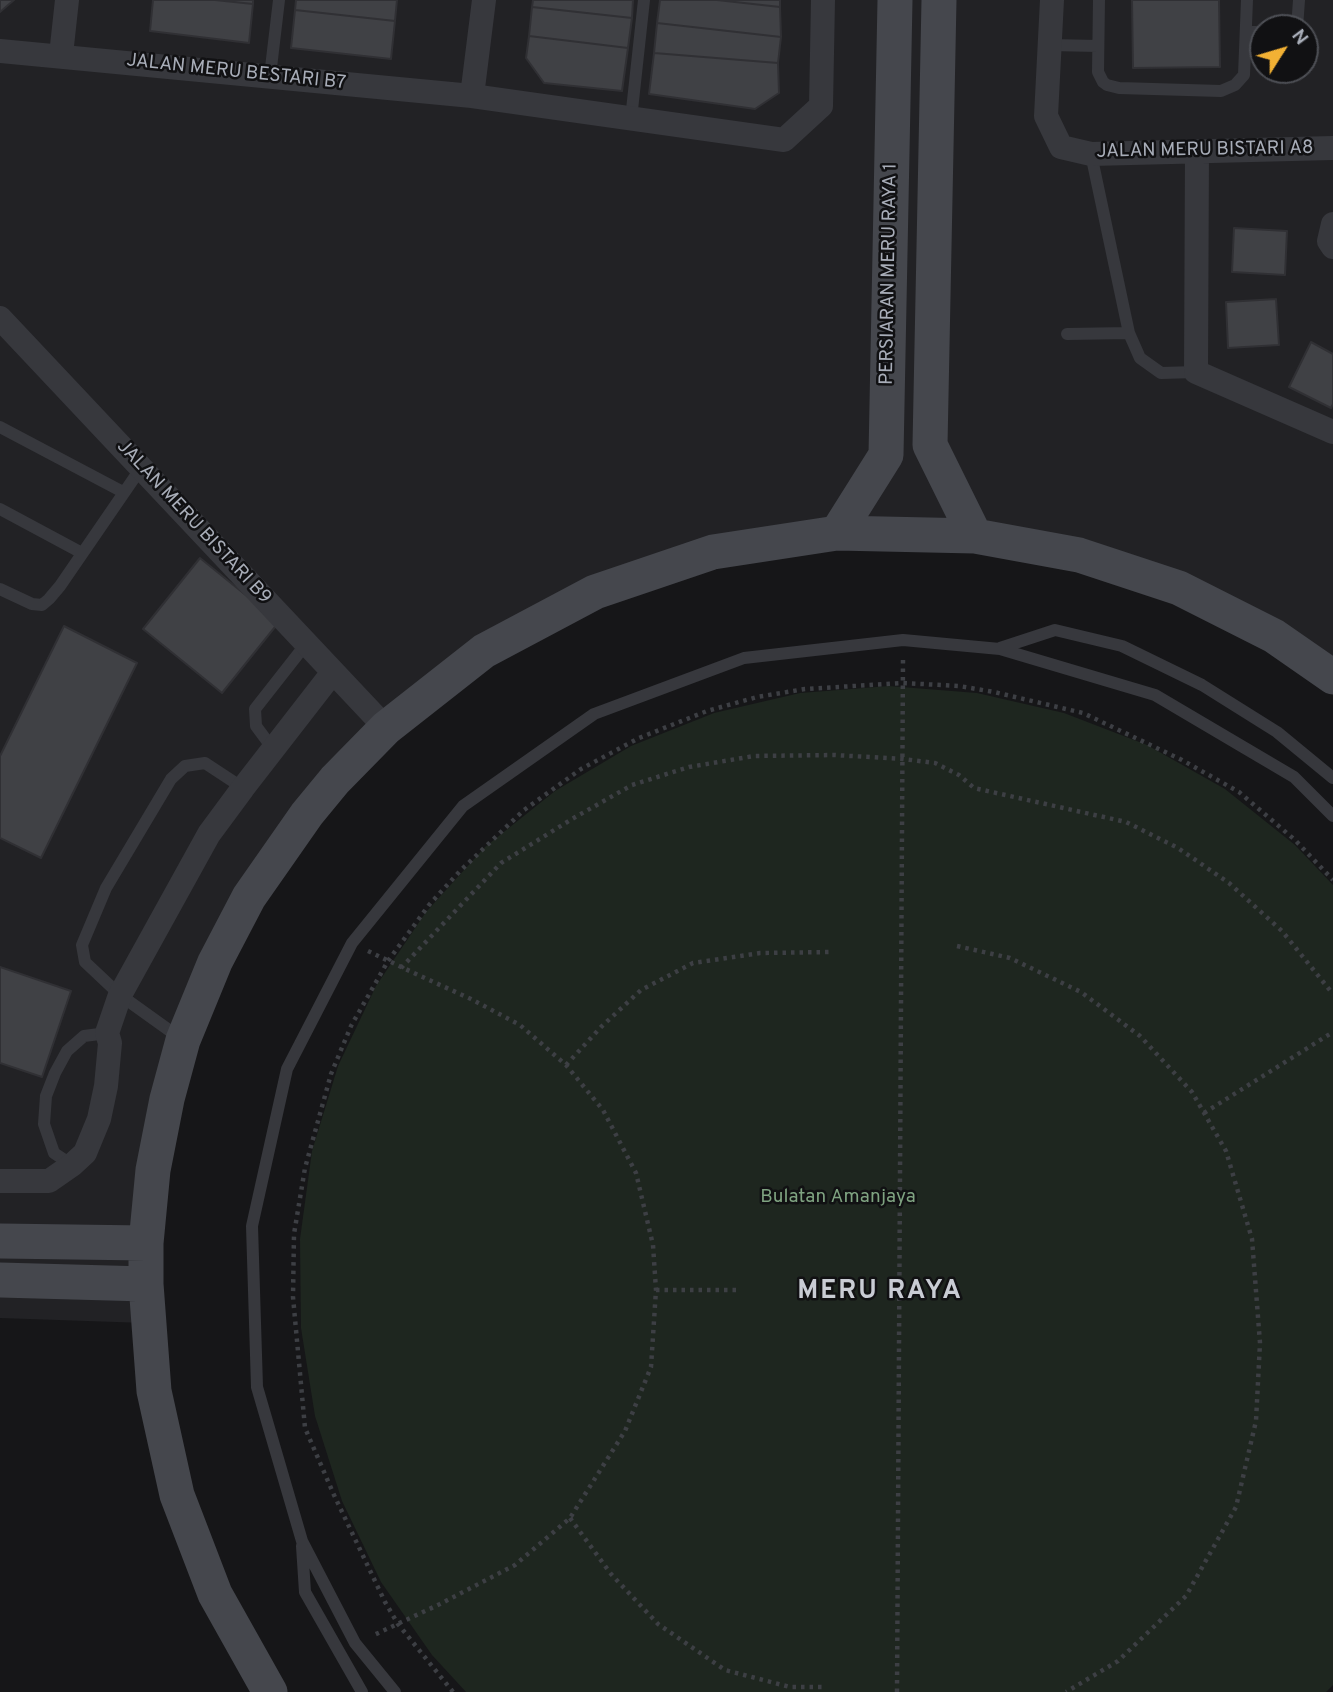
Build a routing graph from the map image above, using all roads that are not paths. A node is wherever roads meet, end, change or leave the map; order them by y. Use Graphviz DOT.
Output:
graph roads {
  1 [pos="67,0"];
  2 [pos="279,0"];
  3 [pos="484,0"];
  4 [pos="644,0"];
  5 [pos="823,0"];
  6 [pos="937,0"];
  7 [pos="1052,0"];
  8 [pos="1099,0"];
  9 [pos="1247,0"];
  10 [pos="895,8"];
  11 [pos="1246,32"];
  12 [pos="1050,45"];
  13 [pos="1098,46"];
  14 [pos="0,51"];
  15 [pos="61,55"];
  16 [pos="271,76"];
  17 [pos="472,96"];
  18 [pos="631,118"];
  19 [pos="1333,148"];
  20 [pos="1197,152"];
  21 [pos="1091,154"];
  22 [pos="1333,224"];
  23 [pos="1333,247"];
  24 [pos="0,318"];
  25 [pos="1129,333"];
  26 [pos="1067,334"];
  27 [pos="1196,372"];
  28 [pos="0,427"];
  29 [pos="1333,432"];
  30 [pos="141,468"];
  31 [pos="123,492"];
  32 [pos="0,509"];
  33 [pos="837,533"];
  34 [pos="975,536"];
  35 [pos="82,553"];
  36 [pos="0,589"];
  37 [pos="306,644"];
  38 [pos="1000,649"];
  39 [pos="333,672"];
  40 [pos="1333,677"];
  41 [pos="386,728"];
  42 [pos="273,749"];
  43 [pos="1333,778"];
  44 [pos="243,788"];
  45 [pos="1333,816"];
  46 [pos="120,995"];
  47 [pos="107,1033"];
  48 [pos="183,1040"];
  49 [pos="72,1165"];
  50 [pos="0,1181"];
  51 [pos="0,1241"];
  52 [pos="146,1242"];
  53 [pos="0,1280"];
  54 [pos="146,1284"];
  55 [pos="302,1541"];
  56 [pos="270,1692"];
  57 [pos="362,1692"];
  58 [pos="396,1692"];
  1 -- 15 [label="street"];
  2 -- 16 [label="lane"];
  3 -- 17 [label="street"];
  4 -- 18 [label="lane"];
  5 -- 18 [label="street, JALAN MERU BESTARI B7"];
  6 -- 10 [label="street"];
  6 -- 34 [label="street"];
  7 -- 12 [label="street, JALAN MERU BISTARI A8"];
  8 -- 13 [label="lane"];
  9 -- 11 [label="lane"];
  10 -- 33 [label="street, PERSIARAN MERU RAYA 1"];
  11 -- 13 [label="lane"];
  12 -- 13 [label="lane"];
  12 -- 21 [label="street, JALAN MERU BISTARI A8"];
  14 -- 15 [label="street, JALAN MERU BESTARI B7"];
  15 -- 16 [label="street, JALAN MERU BESTARI B7"];
  16 -- 17 [label="street, JALAN MERU BESTARI B7"];
  17 -- 18 [label="street, JALAN MERU BESTARI B7"];
  19 -- 20 [label="street, JALAN MERU BISTARI A8"];
  20 -- 21 [label="street, JALAN MERU BISTARI A8"];
  20 -- 27 [label="street"];
  21 -- 25 [label="lane"];
  22 -- 23 [label="street"];
  24 -- 30 [label="street, JALAN MERU BISTARI B9"];
  25 -- 26 [label="lane"];
  25 -- 27 [label="lane"];
  27 -- 29 [label="street"];
  28 -- 31 [label="lane"];
  30 -- 31 [label="lane"];
  30 -- 37 [label="street, JALAN MERU BISTARI B9"];
  31 -- 35 [label="lane"];
  32 -- 35 [label="lane"];
  33 -- 34 [label="street"];
  33 -- 41 [label="street"];
  34 -- 40 [label="street"];
  35 -- 36 [label="lane"];
  37 -- 39 [label="street, JALAN MERU BISTARI B9"];
  37 -- 42 [label="lane"];
  38 -- 43 [label="lane"];
  38 -- 45 [label="lane"];
  38 -- 55 [label="lane"];
  39 -- 41 [label="street, JALAN MERU BISTARI B9"];
  39 -- 42 [label="street"];
  41 -- 48 [label="street"];
  42 -- 44 [label="street"];
  44 -- 46 [label="street"];
  44 -- 46 [label="lane"];
  46 -- 47 [label="street"];
  46 -- 48 [label="lane"];
  47 -- 49 [label="street"];
  47 -- 49 [label="lane"];
  48 -- 52 [label="street"];
  49 -- 50 [label="street"];
  51 -- 52 [label="street"];
  52 -- 54 [label="street"];
  53 -- 54 [label="street"];
  54 -- 56 [label="street"];
  55 -- 57 [label="lane"];
  55 -- 58 [label="lane"];
}
